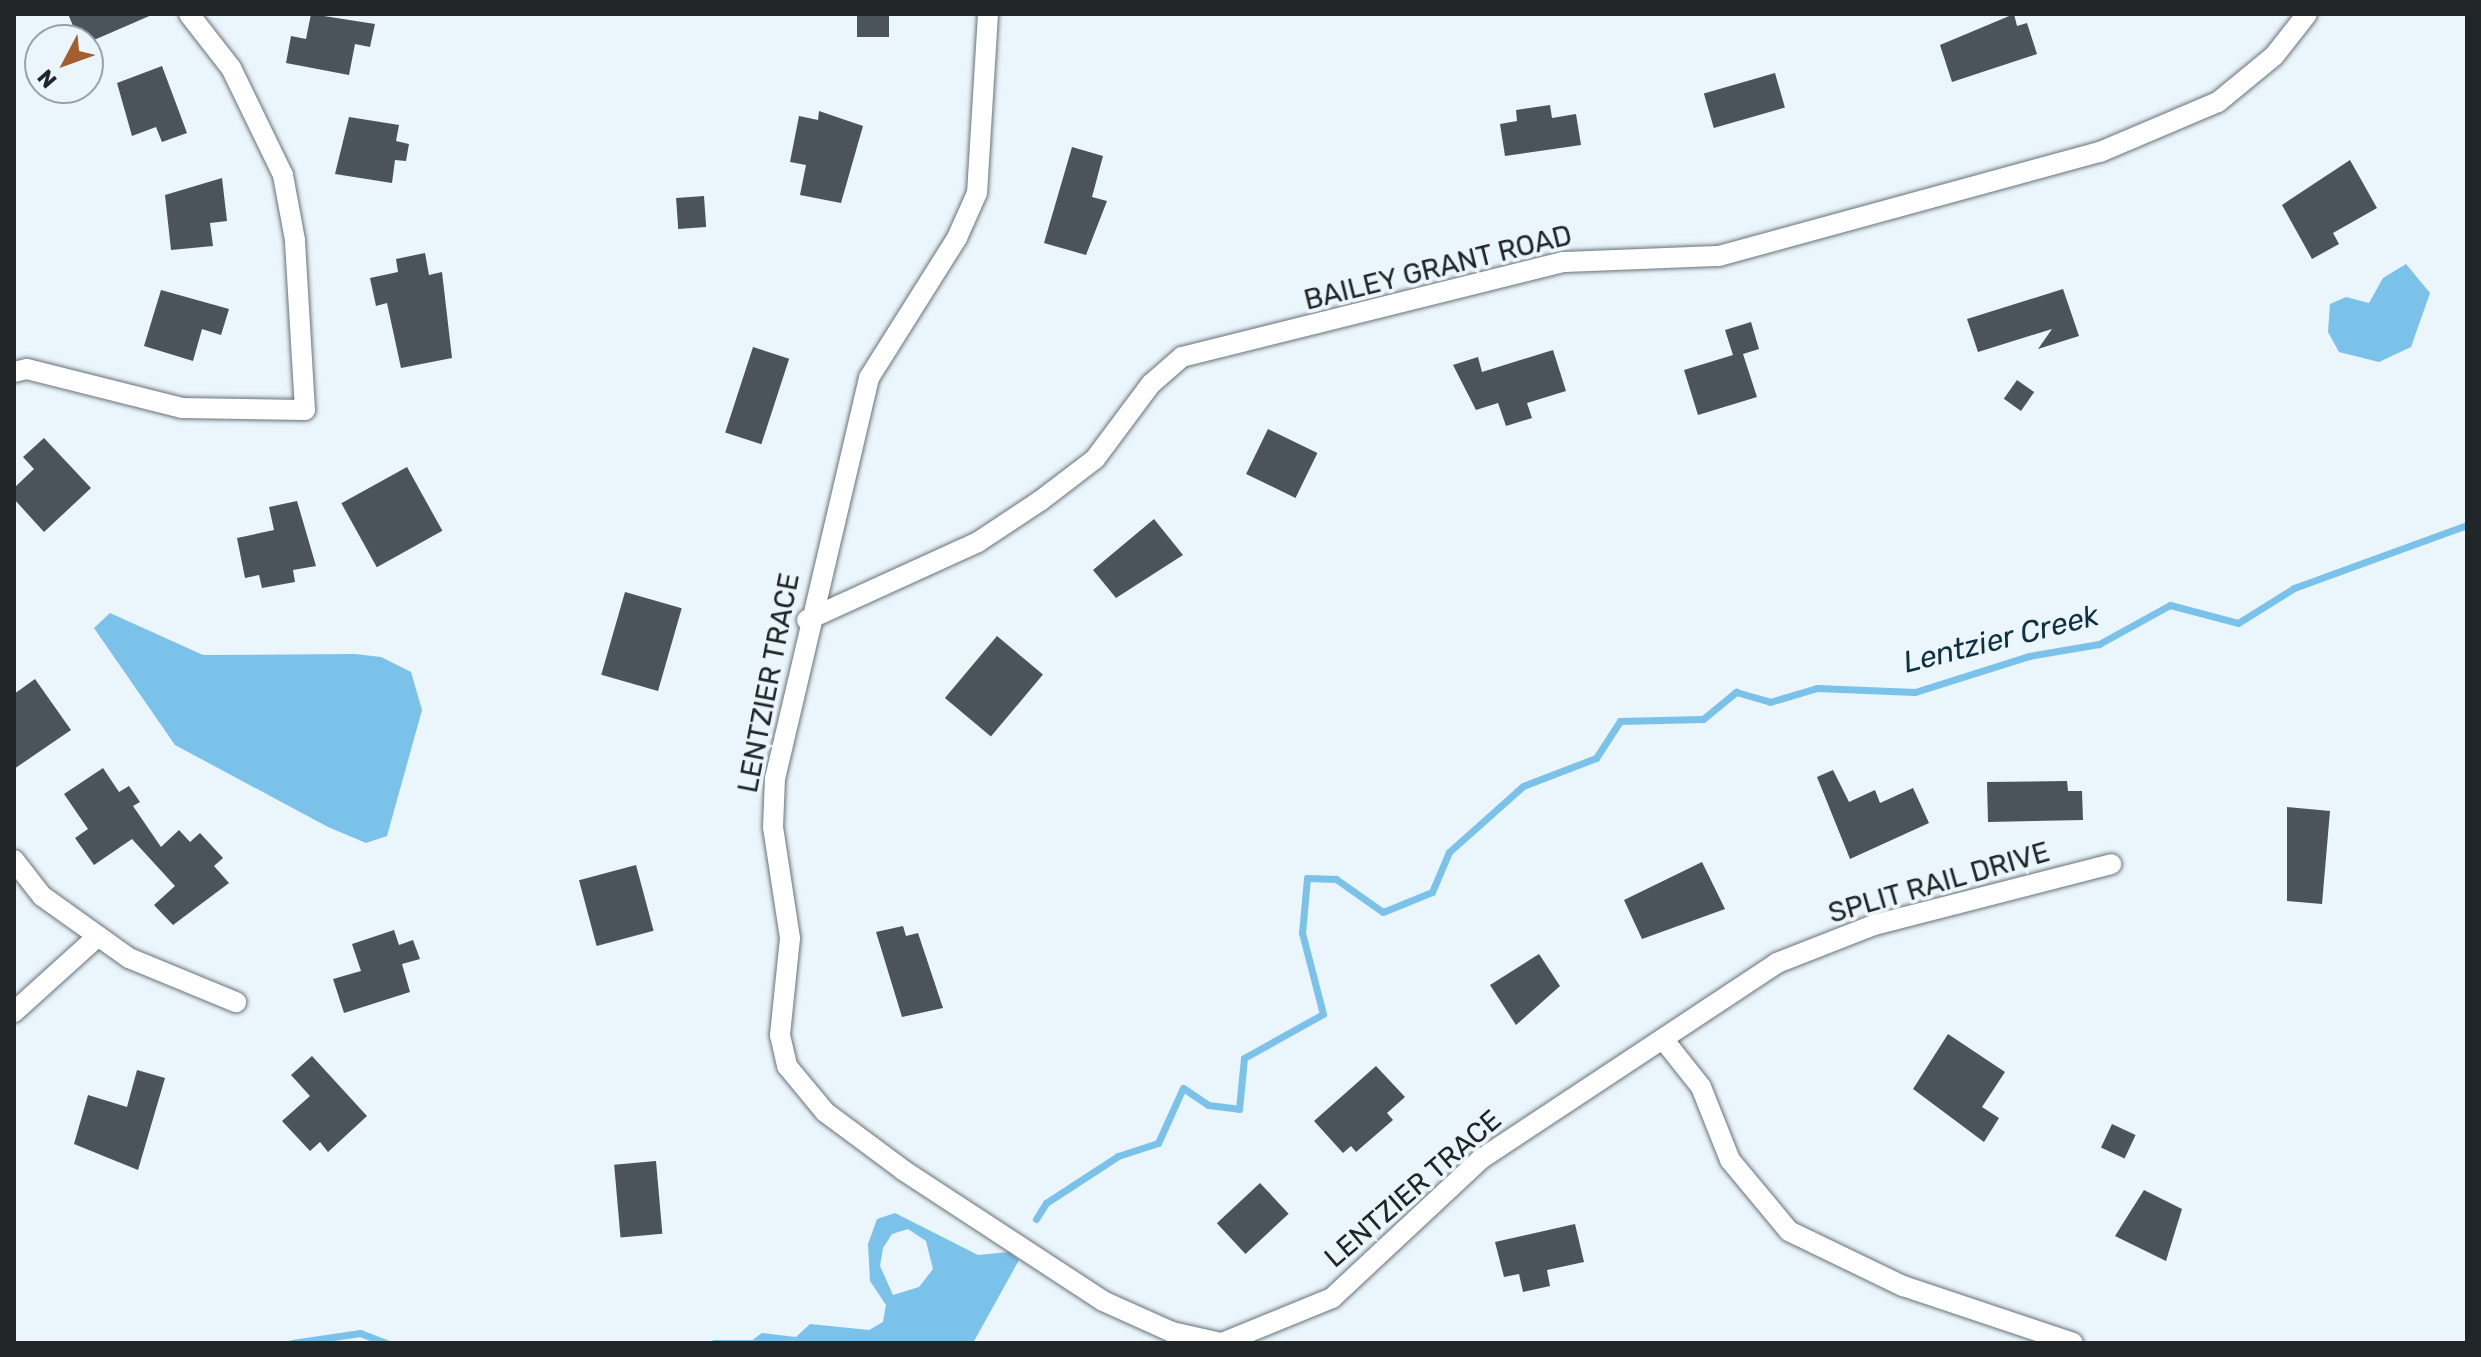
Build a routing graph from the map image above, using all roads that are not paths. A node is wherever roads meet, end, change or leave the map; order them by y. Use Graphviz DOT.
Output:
graph roads {
  1 [pos="189,14"];
  2 [pos="988,14"];
  3 [pos="2307,14"];
  4 [pos="14,372"];
  5 [pos="807,620"];
  6 [pos="14,860"];
  7 [pos="2111,864"];
  8 [pos="98,936"];
  9 [pos="236,1002"];
  10 [pos="14,1012"];
  11 [pos="1663,1039"];
  12 [pos="1222,1343"];
  13 [pos="2073,1343"];
  1 -- 4 [label="street"];
  2 -- 5 [label="street, LENTZIER TRACE"];
  3 -- 5 [label="street, BAILEY GRANT ROAD"];
  5 -- 12 [label="street, LENTZIER TRACE"];
  6 -- 8 [label="street"];
  7 -- 11 [label="street, SPLIT RAIL DRIVE"];
  8 -- 9 [label="street"];
  8 -- 10 [label="street"];
  11 -- 12 [label="street, LENTZIER TRACE"];
  11 -- 13 [label="street"];
}
